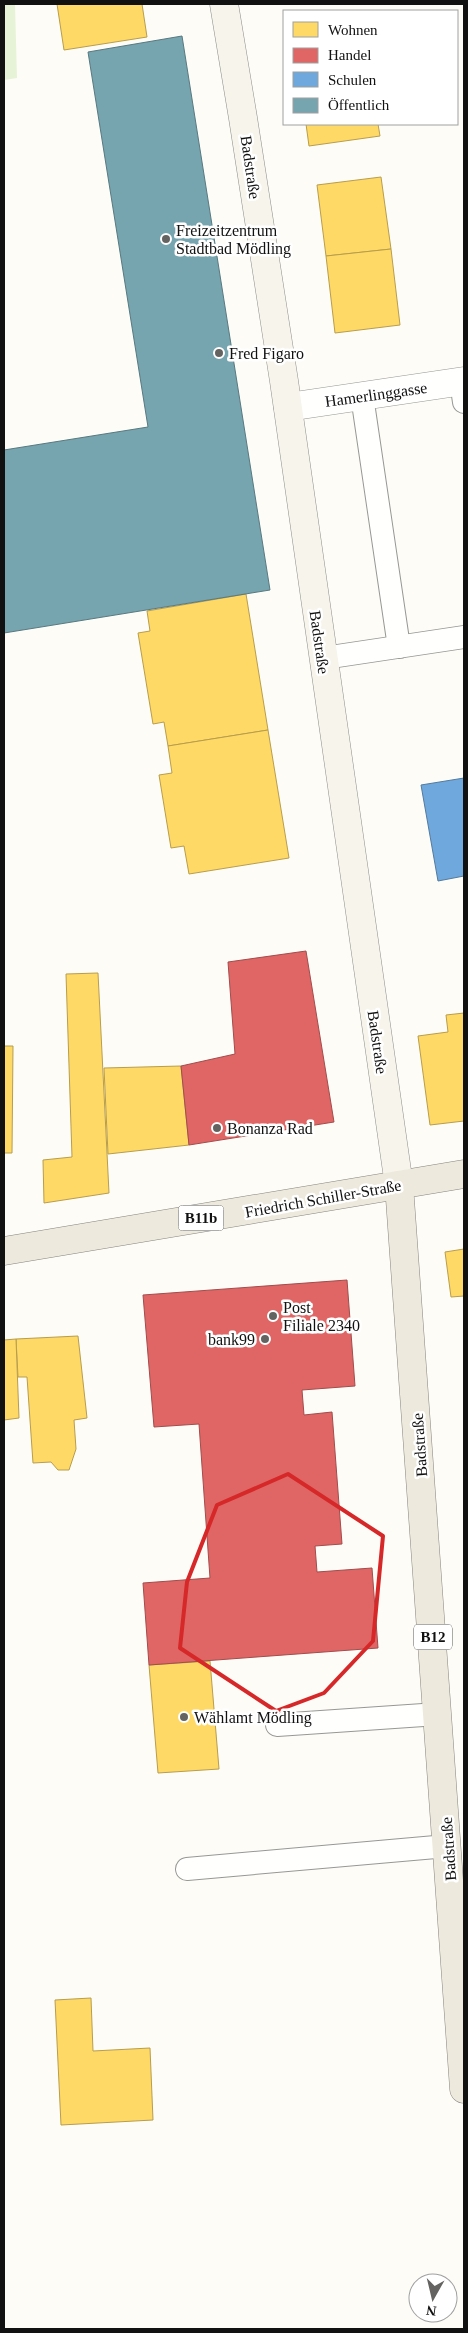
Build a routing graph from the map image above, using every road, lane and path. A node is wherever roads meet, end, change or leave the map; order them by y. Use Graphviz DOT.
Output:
graph roads {
  1 [pos="224,4"];
  2 [pos="463,388"];
  3 [pos="362,396"];
  4 [pos="288,407"];
  5 [pos="464,637"];
  6 [pos="399,647"];
  7 [pos="324,658"];
  8 [pos="464,1174"];
  9 [pos="399,1185"];
  10 [pos="4,1251"];
  11 [pos="438,1714"];
  12 [pos="277,1725"];
  13 [pos="447,1846"];
  14 [pos="187,1869"];
  15 [pos="464,2089"];
  1 -- 4 [label="street, Badstraße"];
  2 -- 3 [label="street, Hamerlinggasse"];
  3 -- 4 [label="street, Hamerlinggasse"];
  3 -- 6 [label="lane"];
  4 -- 7 [label="street, Badstraße"];
  5 -- 6 [label="lane"];
  6 -- 7 [label="lane"];
  7 -- 9 [label="street, Badstraße"];
  8 -- 9 [label="main road, Friedrich Schiller-Straße"];
  9 -- 10 [label="main road, Friedrich Schiller-Straße / B11b"];
  9 -- 11 [label="main road, Badstraße / B12"];
  11 -- 12 [label="lane"];
  11 -- 13 [label="main road, Badstraße / B12"];
  13 -- 14 [label="lane"];
  13 -- 15 [label="main road, Badstraße / B12"];
}
